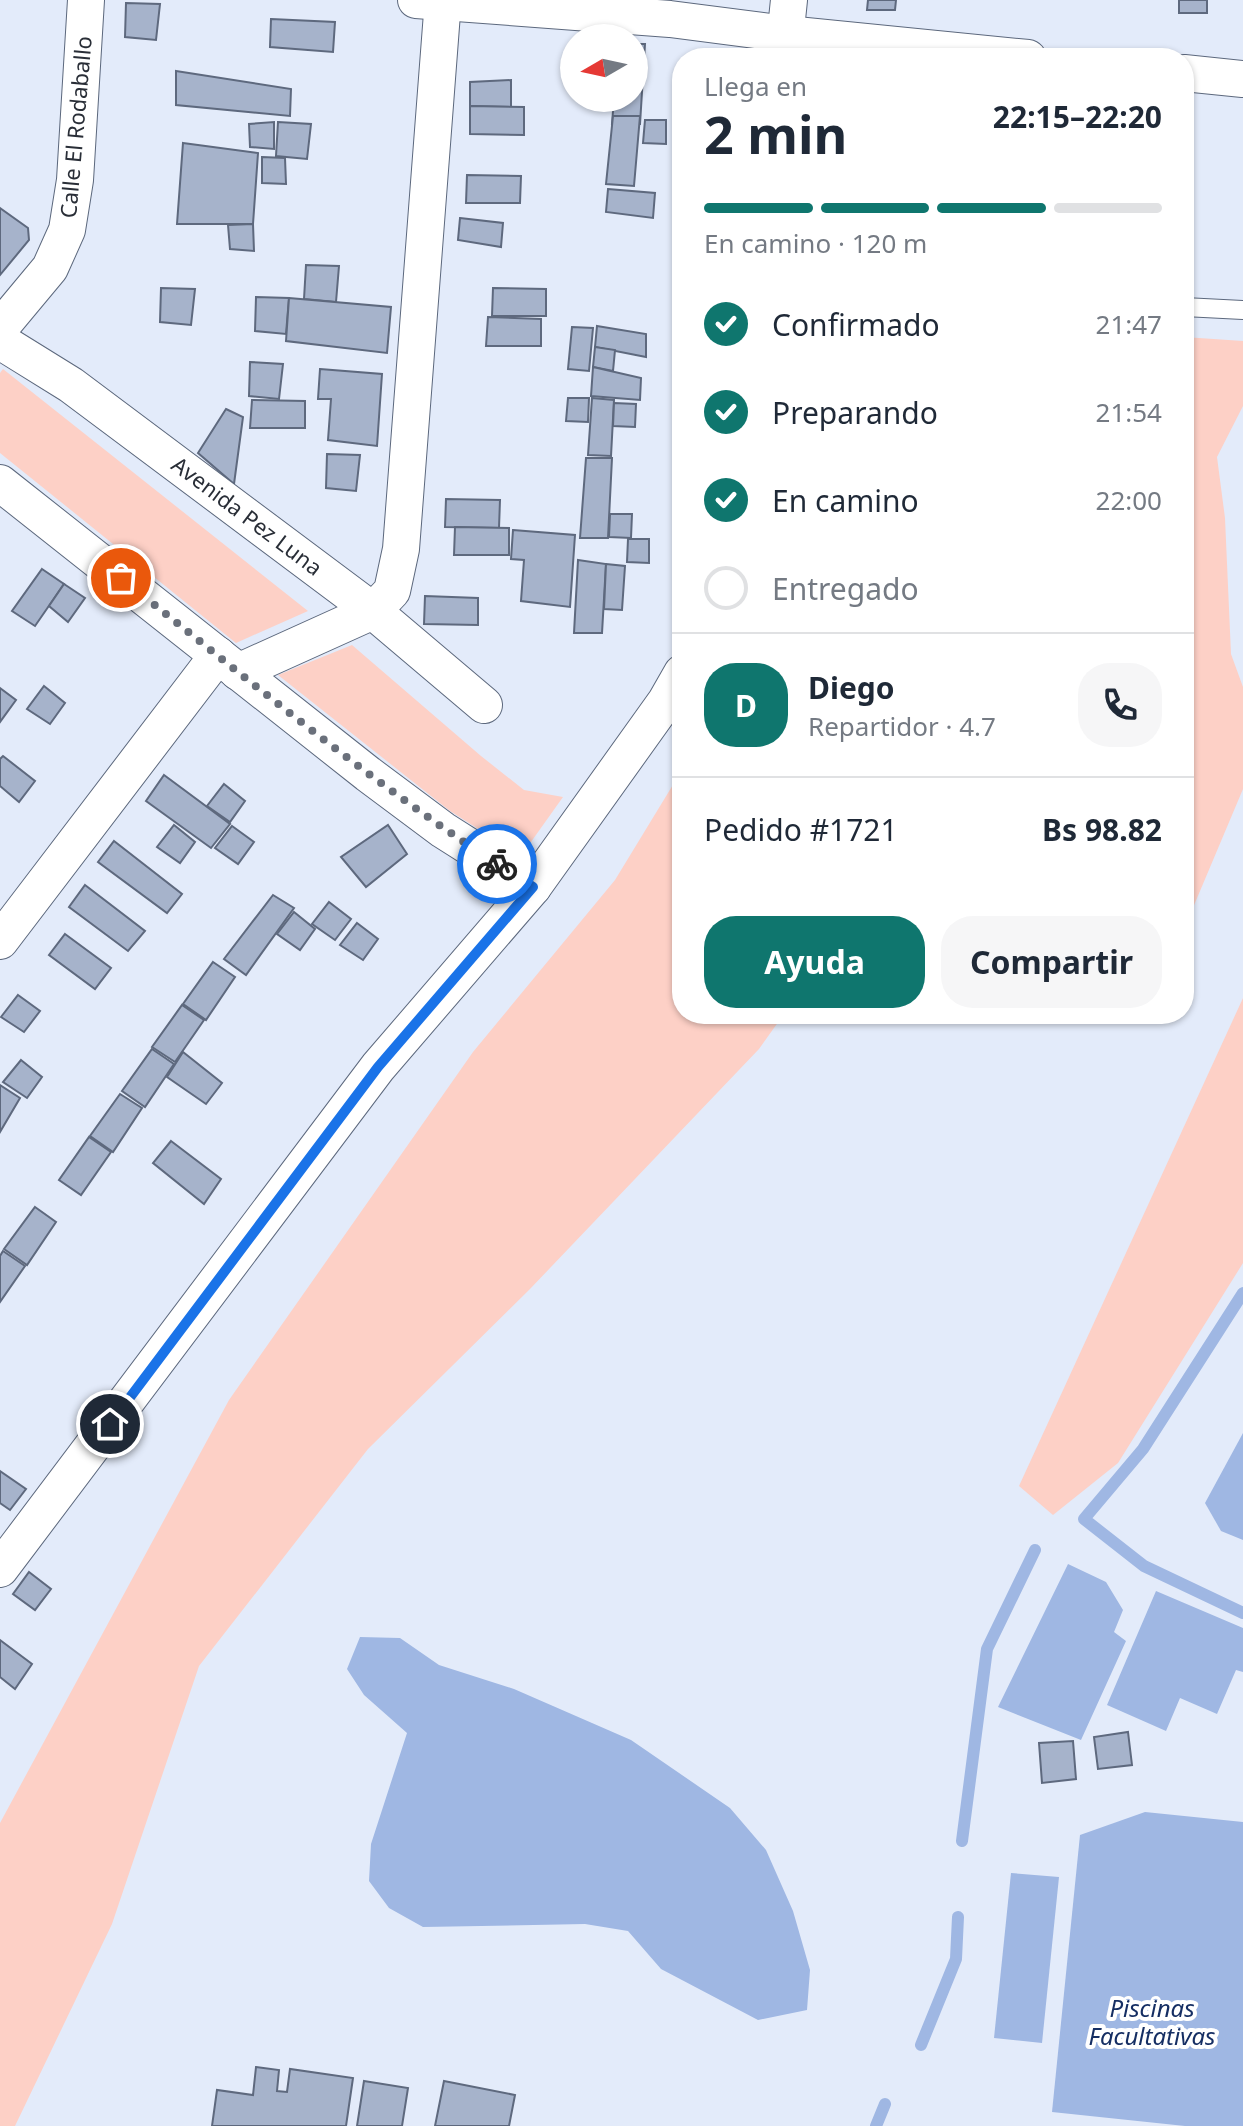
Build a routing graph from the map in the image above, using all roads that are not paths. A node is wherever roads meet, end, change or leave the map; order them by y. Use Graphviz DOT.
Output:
graph roads {
  1 [pos="86,0"];
  2 [pos="434,1"];
  3 [pos="786,31"];
  4 [pos="938,48"];
  5 [pos="1194,74"];
  6 [pos="1243,79"];
  7 [pos="1194,308"];
  8 [pos="1243,310"];
  9 [pos="0,328"];
  10 [pos="0,341"];
  11 [pos="0,483"];
  12 [pos="373,611"];
  13 [pos="228,664"];
  14 [pos="672,690"];
  15 [pos="484,705"];
  16 [pos="533,887"];
  17 [pos="0,941"];
  18 [pos="0,1569"];
  1 -- 9 [label="street, Calle El Rodaballo"];
  2 -- 3 [label="street"];
  2 -- 12 [label="street"];
  3 -- 4 [label="street"];
  5 -- 6 [label="street"];
  7 -- 8 [label="lane"];
  10 -- 12 [label="street, Avenida Pez Luna"];
  11 -- 13 [label="street"];
  12 -- 13 [label="street"];
  12 -- 15 [label="street, Avenida Pez Luna"];
  13 -- 16 [label="street"];
  13 -- 17 [label="street"];
  14 -- 16 [label="street"];
  16 -- 18 [label="street"];
}
